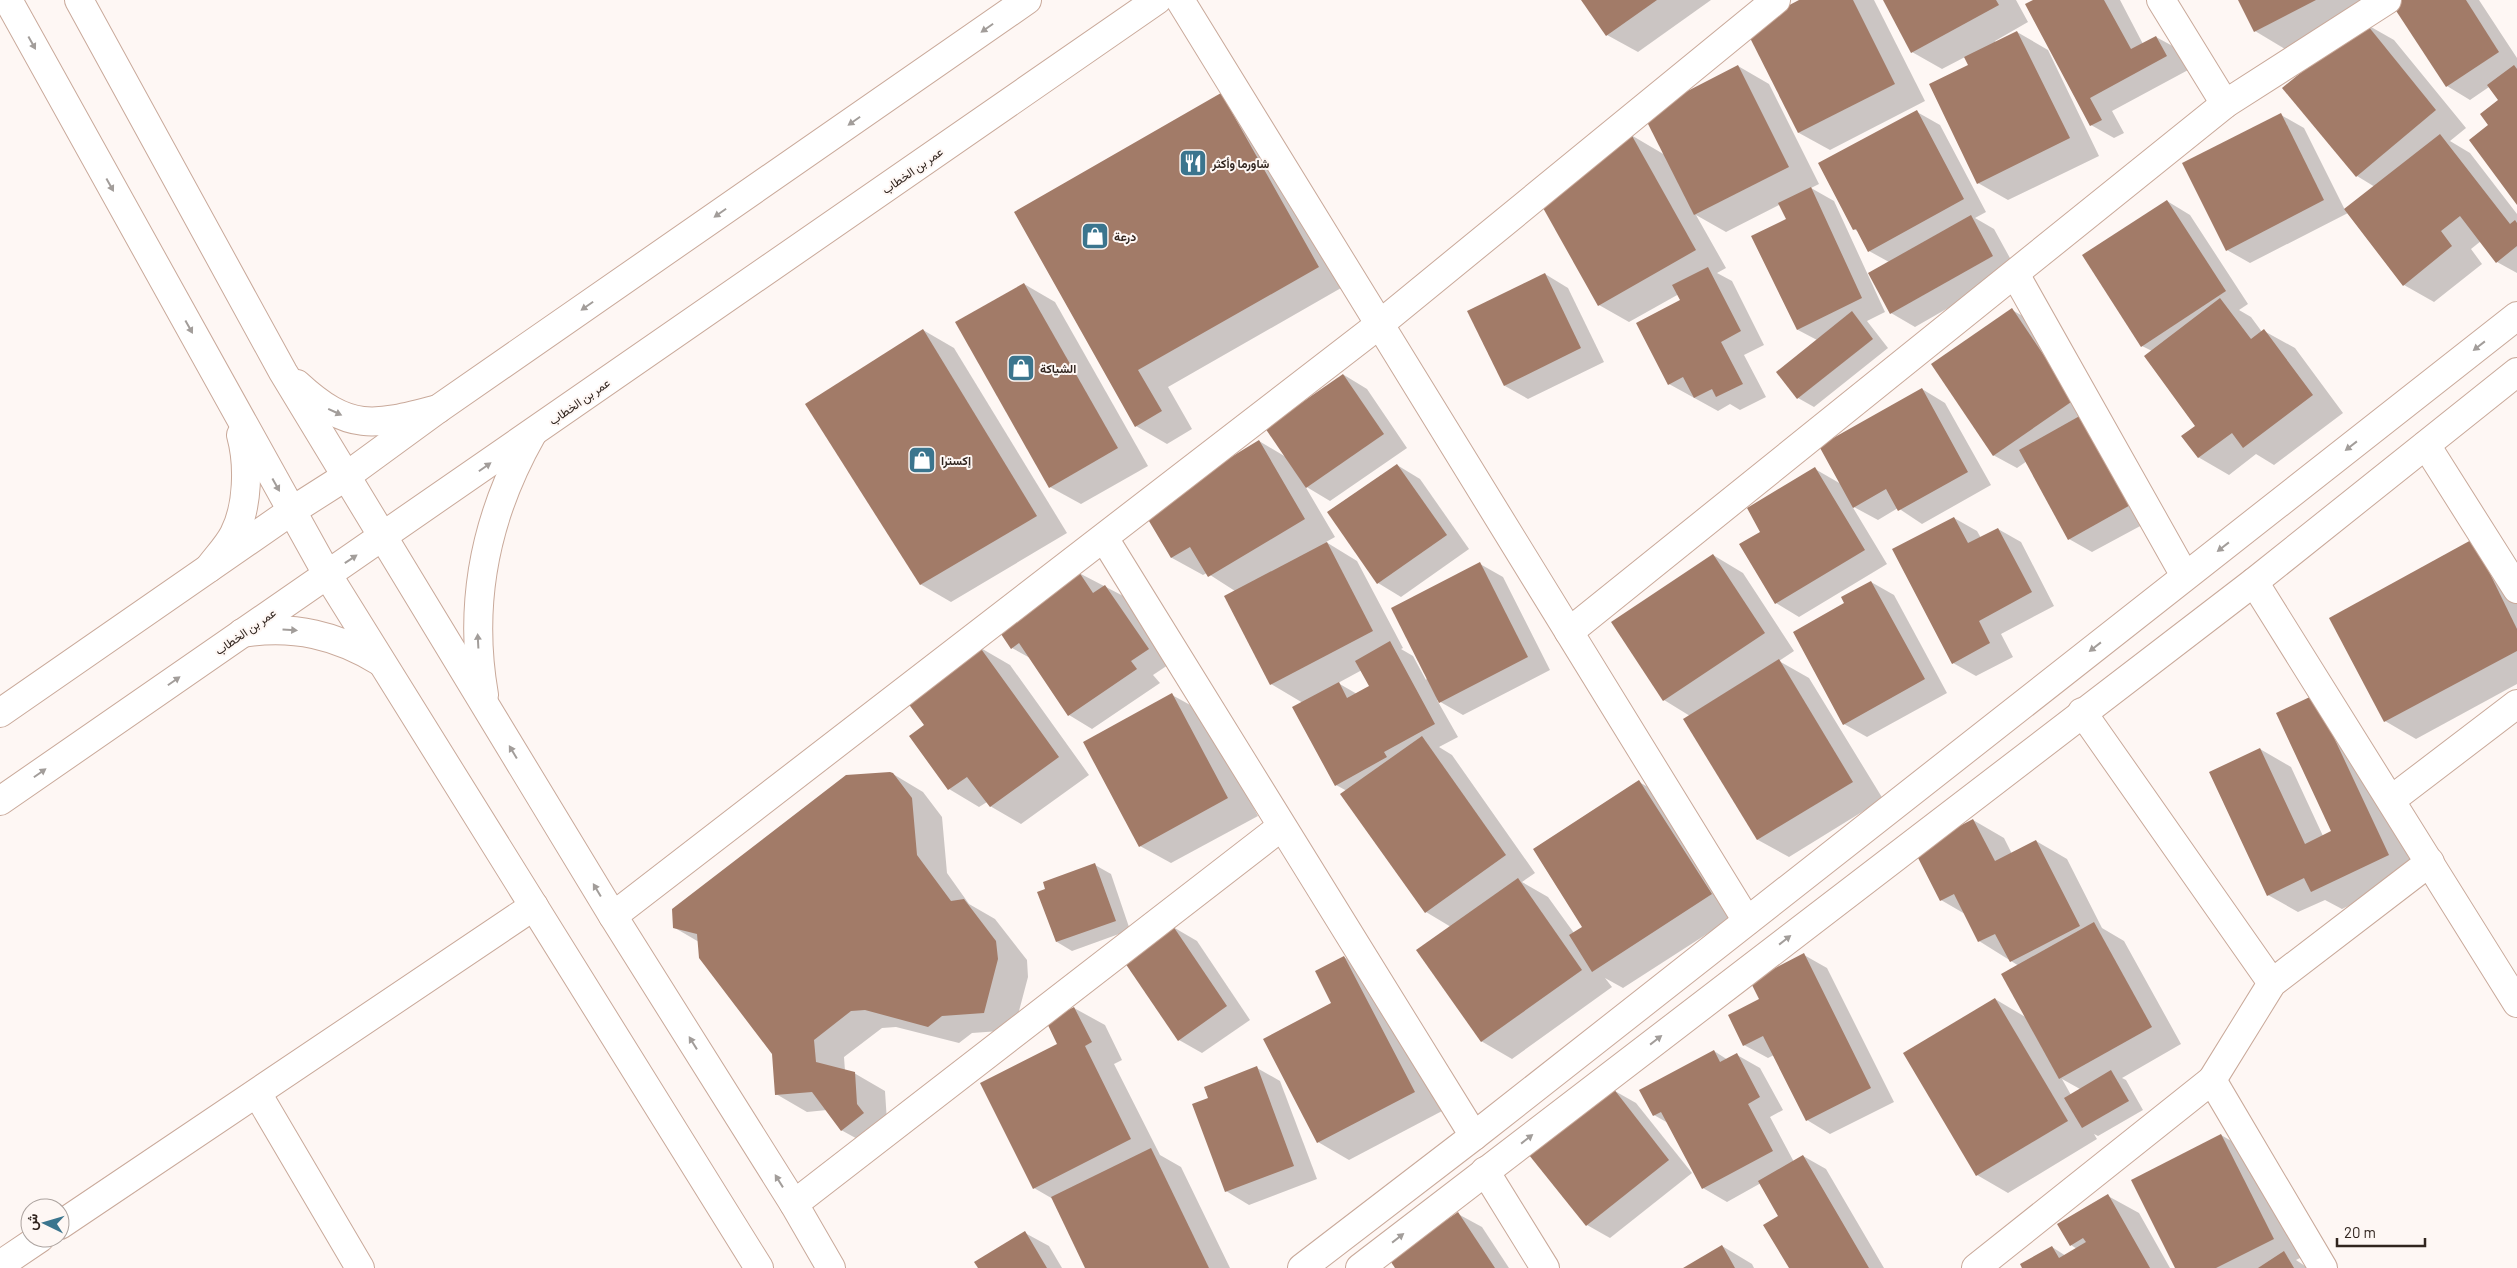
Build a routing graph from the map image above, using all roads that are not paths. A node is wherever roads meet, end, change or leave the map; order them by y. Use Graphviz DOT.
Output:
graph roads {
  1 [pos="8,0"];
  2 [pos="80,0"];
  3 [pos="1027,0"];
  4 [pos="1157,0"];
  5 [pos="1180,0"];
  6 [pos="1776,0"];
  7 [pos="2161,0"];
  8 [pos="2387,0"];
  9 [pos="2225,104"];
  10 [pos="2015,274"];
  11 [pos="2517,316"];
  12 [pos="1380,324"];
  13 [pos="282,372"];
  14 [pos="2517,372"];
  15 [pos="438,410"];
  16 [pos="235,412"];
  17 [pos="532,434"];
  18 [pos="2426,445"];
  19 [pos="345,477"];
  20 [pos="290,512"];
  21 [pos="383,537"];
  22 [pos="1104,538"];
  23 [pos="209,568"];
  24 [pos="327,574"];
  25 [pos="2185,576"];
  26 [pos="2254,582"];
  27 [pos="2517,589"];
  28 [pos="1569,632"];
  29 [pos="242,633"];
  30 [pos="382,663"];
  31 [pos="2517,704"];
  32 [pos="486,707"];
  33 [pos="2082,712"];
  34 [pos="0,713"];
  35 [pos="2391,800"];
  36 [pos="0,801"];
  37 [pos="1281,827"];
  38 [pos="2430,862"];
  39 [pos="534,906"];
  40 [pos="613,916"];
  41 [pos="1747,921"];
  42 [pos="2272,983"];
  43 [pos="2517,1003"];
  44 [pos="2212,1080"];
  45 [pos="257,1092"];
  46 [pos="1474,1136"];
  47 [pos="1485,1171"];
  48 [pos="794,1204"];
  49 [pos="70,1218"];
  50 [pos="26,1248"];
  51 [pos="1,1266"];
  52 [pos="360,1268"];
  53 [pos="759,1268"];
  54 [pos="831,1268"];
  55 [pos="1302,1268"];
  56 [pos="1360,1268"];
  57 [pos="1545,1268"];
  58 [pos="1976,1268"];
  59 [pos="2323,1268"];
  1 -- 16 [label="street, one-way"];
  2 -- 13 [label="street"];
  3 -- 15 [label="street, one-way"];
  4 -- 17 [label="street, عمر بن الخطاب"];
  5 -- 12 [label="street"];
  6 -- 12 [label="street"];
  7 -- 9 [label="street"];
  8 -- 9 [label="street"];
  9 -- 10 [label="street"];
  10 -- 25 [label="street"];
  10 -- 28 [label="street"];
  11 -- 25 [label="street, one-way"];
  12 -- 22 [label="street"];
  12 -- 28 [label="street"];
  13 -- 15 [label="street, one-way"];
  13 -- 19 [label="street"];
  14 -- 18 [label="street"];
  15 -- 19 [label="street"];
  16 -- 20 [label="street, one-way"];
  16 -- 23 [label="street"];
  21 -- 17 [label="street, عمر بن الخطاب, one-way"];
  32 -- 17 [label="street, one-way"];
  18 -- 26 [label="street"];
  18 -- 27 [label="street"];
  19 -- 20 [label="street"];
  19 -- 21 [label="street"];
  20 -- 23 [label="street"];
  20 -- 24 [label="street"];
  24 -- 21 [label="street, عمر بن الخطاب, one-way"];
  21 -- 32 [label="street"];
  22 -- 37 [label="street"];
  22 -- 40 [label="street"];
  23 -- 34 [label="street"];
  24 -- 29 [label="street, عمر بن الخطاب"];
  24 -- 30 [label="street"];
  25 -- 41 [label="street, one-way"];
  26 -- 33 [label="street"];
  26 -- 35 [label="street"];
  28 -- 41 [label="street"];
  29 -- 30 [label="street, one-way"];
  36 -- 29 [label="street, عمر بن الخطاب, one-way"];
  30 -- 39 [label="street"];
  31 -- 35 [label="street"];
  40 -- 32 [label="street, one-way"];
  33 -- 42 [label="street"];
  47 -- 33 [label="street, one-way"];
  35 -- 38 [label="street"];
  37 -- 46 [label="street"];
  37 -- 48 [label="street"];
  38 -- 42 [label="street"];
  38 -- 43 [label="street"];
  39 -- 45 [label="street"];
  39 -- 53 [label="street"];
  48 -- 40 [label="street, one-way"];
  41 -- 46 [label="street"];
  42 -- 44 [label="street"];
  44 -- 58 [label="street"];
  44 -- 59 [label="street"];
  45 -- 49 [label="street"];
  45 -- 52 [label="street"];
  46 -- 55 [label="street"];
  56 -- 47 [label="street, one-way"];
  47 -- 57 [label="street"];
  48 -- 54 [label="street"];
  50 -- 51 [label="street"];
}
